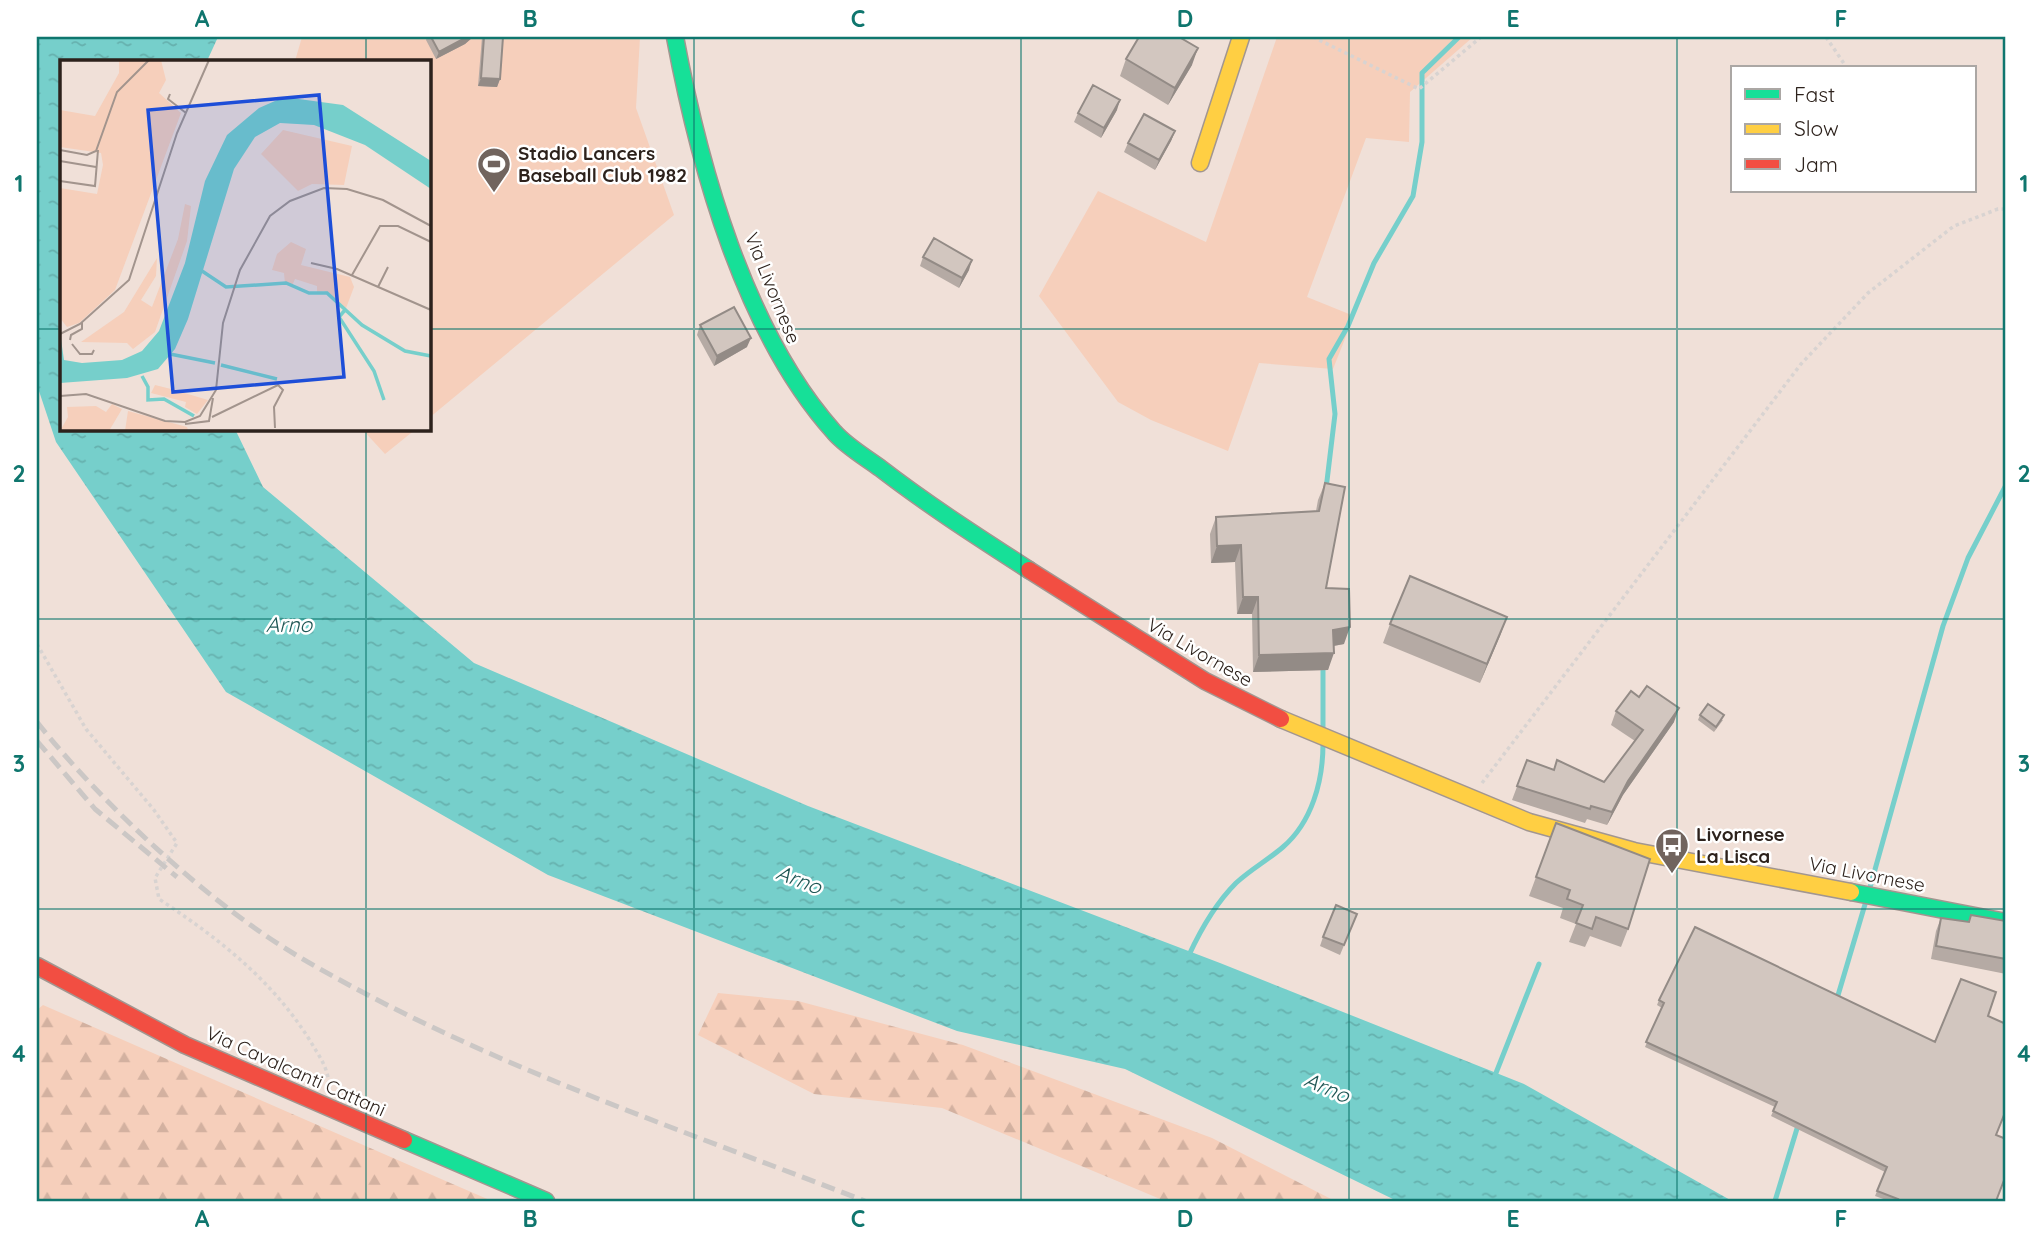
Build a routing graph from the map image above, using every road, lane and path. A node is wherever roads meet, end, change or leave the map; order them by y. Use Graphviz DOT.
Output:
graph roads {
  1 [pos="675,37"];
  2 [pos="1241,37"];
  3 [pos="1313,37"];
  4 [pos="1481,37"];
  5 [pos="1826,37"];
  6 [pos="1846,66"];
  7 [pos="1200,163"];
  8 [pos="2006,209"];
  9 [pos="37,644"];
  10 [pos="1472,798"];
  11 [pos="2006,922"];
  12 [pos="37,966"];
  13 [pos="328,1108"];
  14 [pos="546,1201"];
  1 -- 10 [label="main road, Via Livornese"];
  2 -- 7 [label="main road"];
  3 -- 4 [label="path"];
  5 -- 6 [label="path"];
  8 -- 10 [label="path"];
  9 -- 13 [label="path"];
  10 -- 11 [label="main road, Via Livornese"];
  12 -- 13 [label="main road, Via Cavalcanti Cattani"];
  13 -- 14 [label="main road, Via Cavalcanti Cattani"];
}
